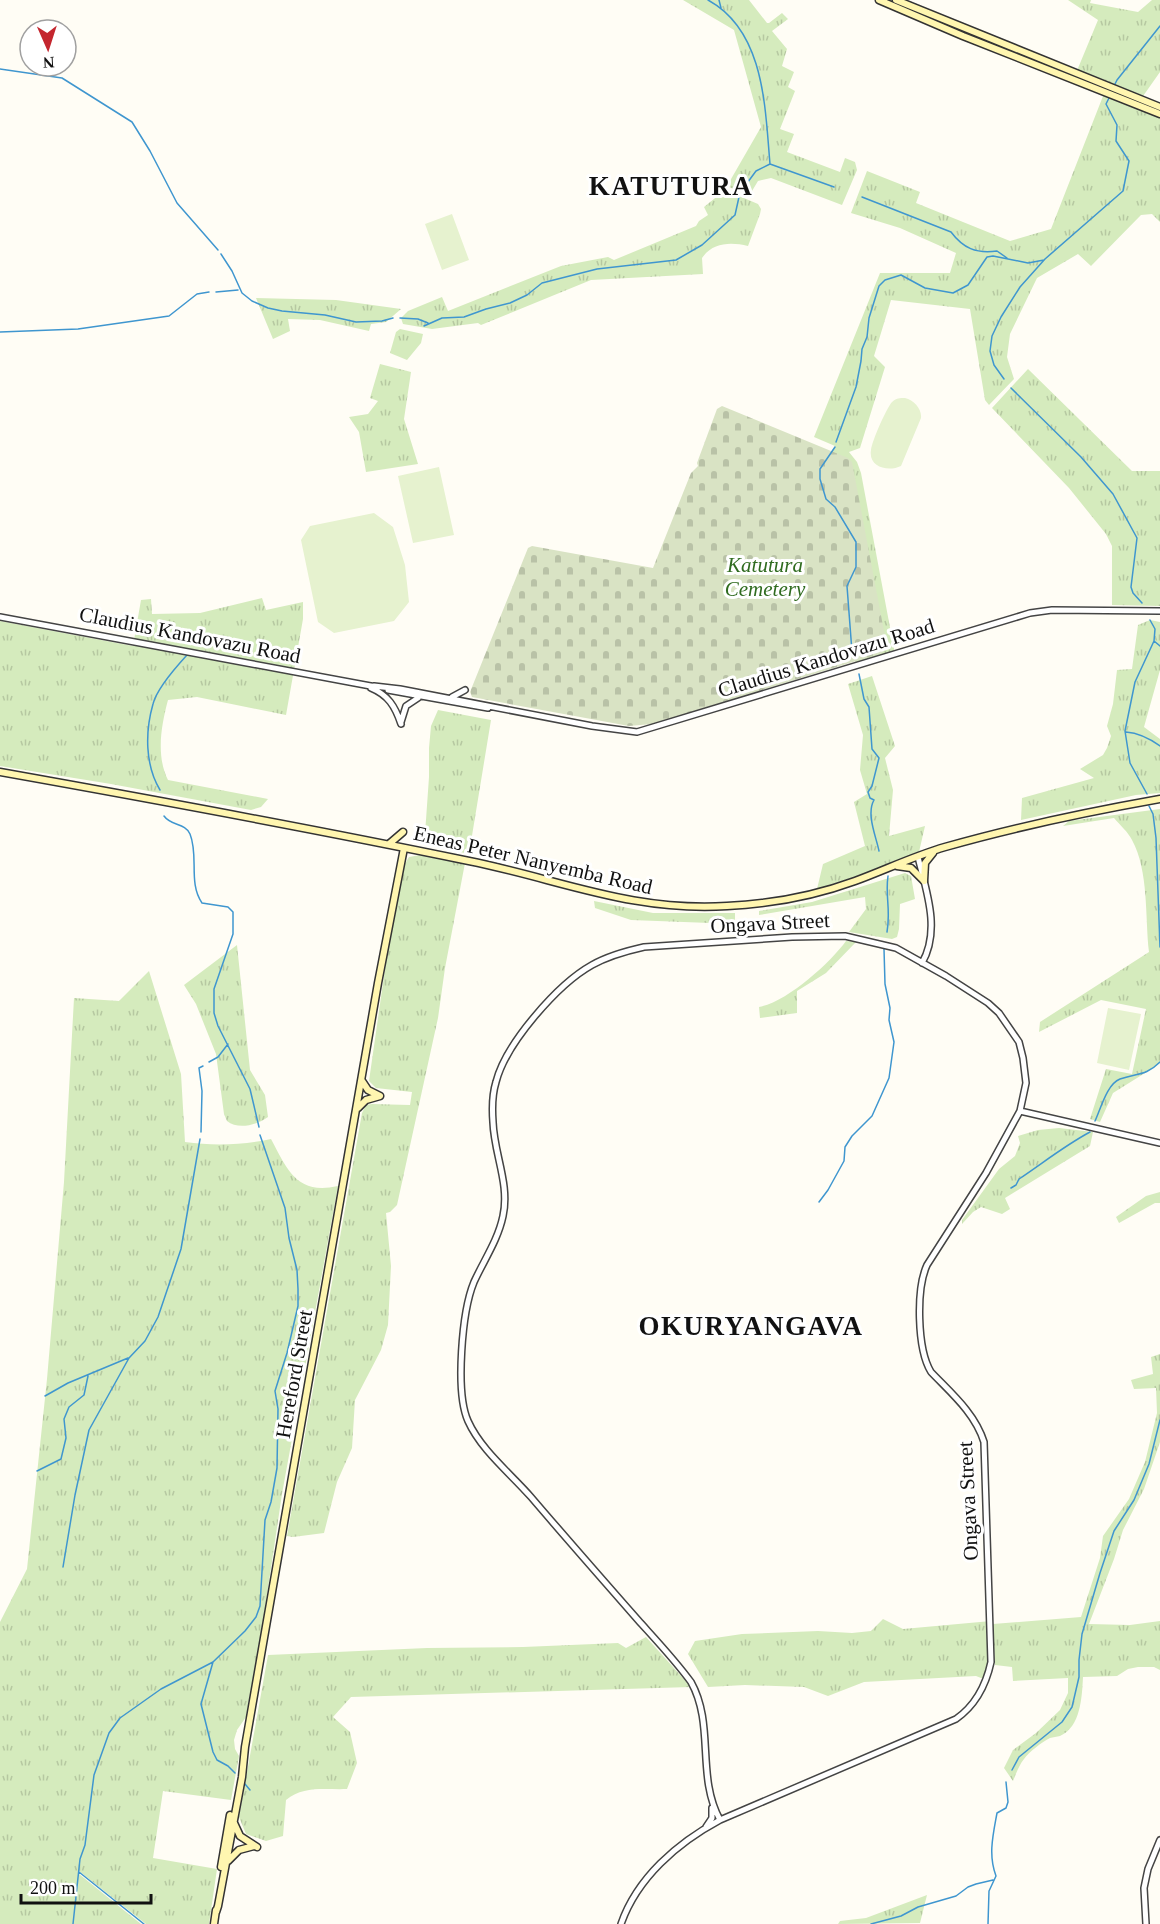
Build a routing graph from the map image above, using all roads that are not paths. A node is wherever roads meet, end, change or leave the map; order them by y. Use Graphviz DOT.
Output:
graph roads {
  1 [pos="879,0"];
  2 [pos="896,0"];
  3 [pos="1106,88"];
  4 [pos="1125,96"];
  5 [pos="1160,107"];
  6 [pos="1160,114"];
  7 [pos="1160,611"];
  8 [pos="0,617"];
  9 [pos="361,684"];
  10 [pos="374,686"];
  11 [pos="423,697"];
  12 [pos="447,697"];
  13 [pos="476,703"];
  14 [pos="503,709"];
  15 [pos="0,772"];
  16 [pos="1160,799"];
  17 [pos="403,832"];
  18 [pos="389,844"];
  19 [pos="404,848"];
  20 [pos="938,849"];
  21 [pos="918,857"];
  22 [pos="891,867"];
  23 [pos="924,881"];
  24 [pos="922,963"];
  25 [pos="362,1081"];
  26 [pos="1020,1112"];
  27 [pos="354,1118"];
  28 [pos="1160,1143"];
  29 [pos="241,1770"];
  30 [pos="711,1804"];
  31 [pos="733,1814"];
  32 [pos="234,1819"];
  33 [pos="720,1820"];
  34 [pos="705,1828"];
  35 [pos="1160,1840"];
  36 [pos="226,1864"];
  37 [pos="216,1912"];
  38 [pos="214,1924"];
  39 [pos="621,1924"];
  40 [pos="1146,1924"];
  1 -- 3 [label="main road"];
  2 -- 3 [label="main road"];
  3 -- 4 [label="main road"];
  4 -- 5 [label="main road"];
  4 -- 6 [label="main road"];
  7 -- 14 [label="street, Claudius Kandovazu Road"];
  8 -- 9 [label="street, Claudius Kandovazu Road"];
  9 -- 10 [label="street, Claudius Kandovazu Road"];
  9 -- 11 [label="street"];
  10 -- 11 [label="street, Claudius Kandovazu Road"];
  10 -- 12 [label="street, Claudius Kandovazu Road"];
  11 -- 14 [label="street, Claudius Kandovazu Road"];
  12 -- 13 [label="street, Claudius Kandovazu Road"];
  12 -- 13 [label="street"];
  13 -- 14 [label="street, Claudius Kandovazu Road"];
  15 -- 18 [label="main road, Eneas Peter Nanyemba Road"];
  16 -- 20 [label="main road, Eneas Peter Nanyemba Road"];
  17 -- 18 [label="main road"];
  18 -- 19 [label="main road, Eneas Peter Nanyemba Road"];
  19 -- 22 [label="main road, Eneas Peter Nanyemba Road"];
  19 -- 25 [label="main road, Hereford Street"];
  20 -- 21 [label="main road, Eneas Peter Nanyemba Road"];
  20 -- 23 [label="main road"];
  21 -- 22 [label="main road, Eneas Peter Nanyemba Road"];
  21 -- 23 [label="street"];
  22 -- 23 [label="main road"];
  23 -- 24 [label="street"];
  24 -- 26 [label="street, Ongava Street"];
  24 -- 30 [label="street, Ongava Street"];
  25 -- 27 [label="main road, Hereford Street"];
  25 -- 27 [label="main road"];
  26 -- 28 [label="street"];
  26 -- 31 [label="street, Ongava Street"];
  27 -- 29 [label="main road, Hereford Street"];
  29 -- 32 [label="main road, Hereford Street"];
  29 -- 37 [label="main road, Hereford Street"];
  30 -- 31 [label="street"];
  30 -- 33 [label="street, Ongava Street"];
  30 -- 34 [label="street"];
  31 -- 33 [label="street, Ongava Street"];
  32 -- 36 [label="main road, Hereford Street"];
  32 -- 36 [label="main road"];
  33 -- 34 [label="street, Ongava Street"];
  34 -- 39 [label="street, Ongava Street"];
  35 -- 40 [label="street"];
  36 -- 37 [label="main road, Hereford Street"];
  37 -- 38 [label="main road, Hereford Street"];
}
